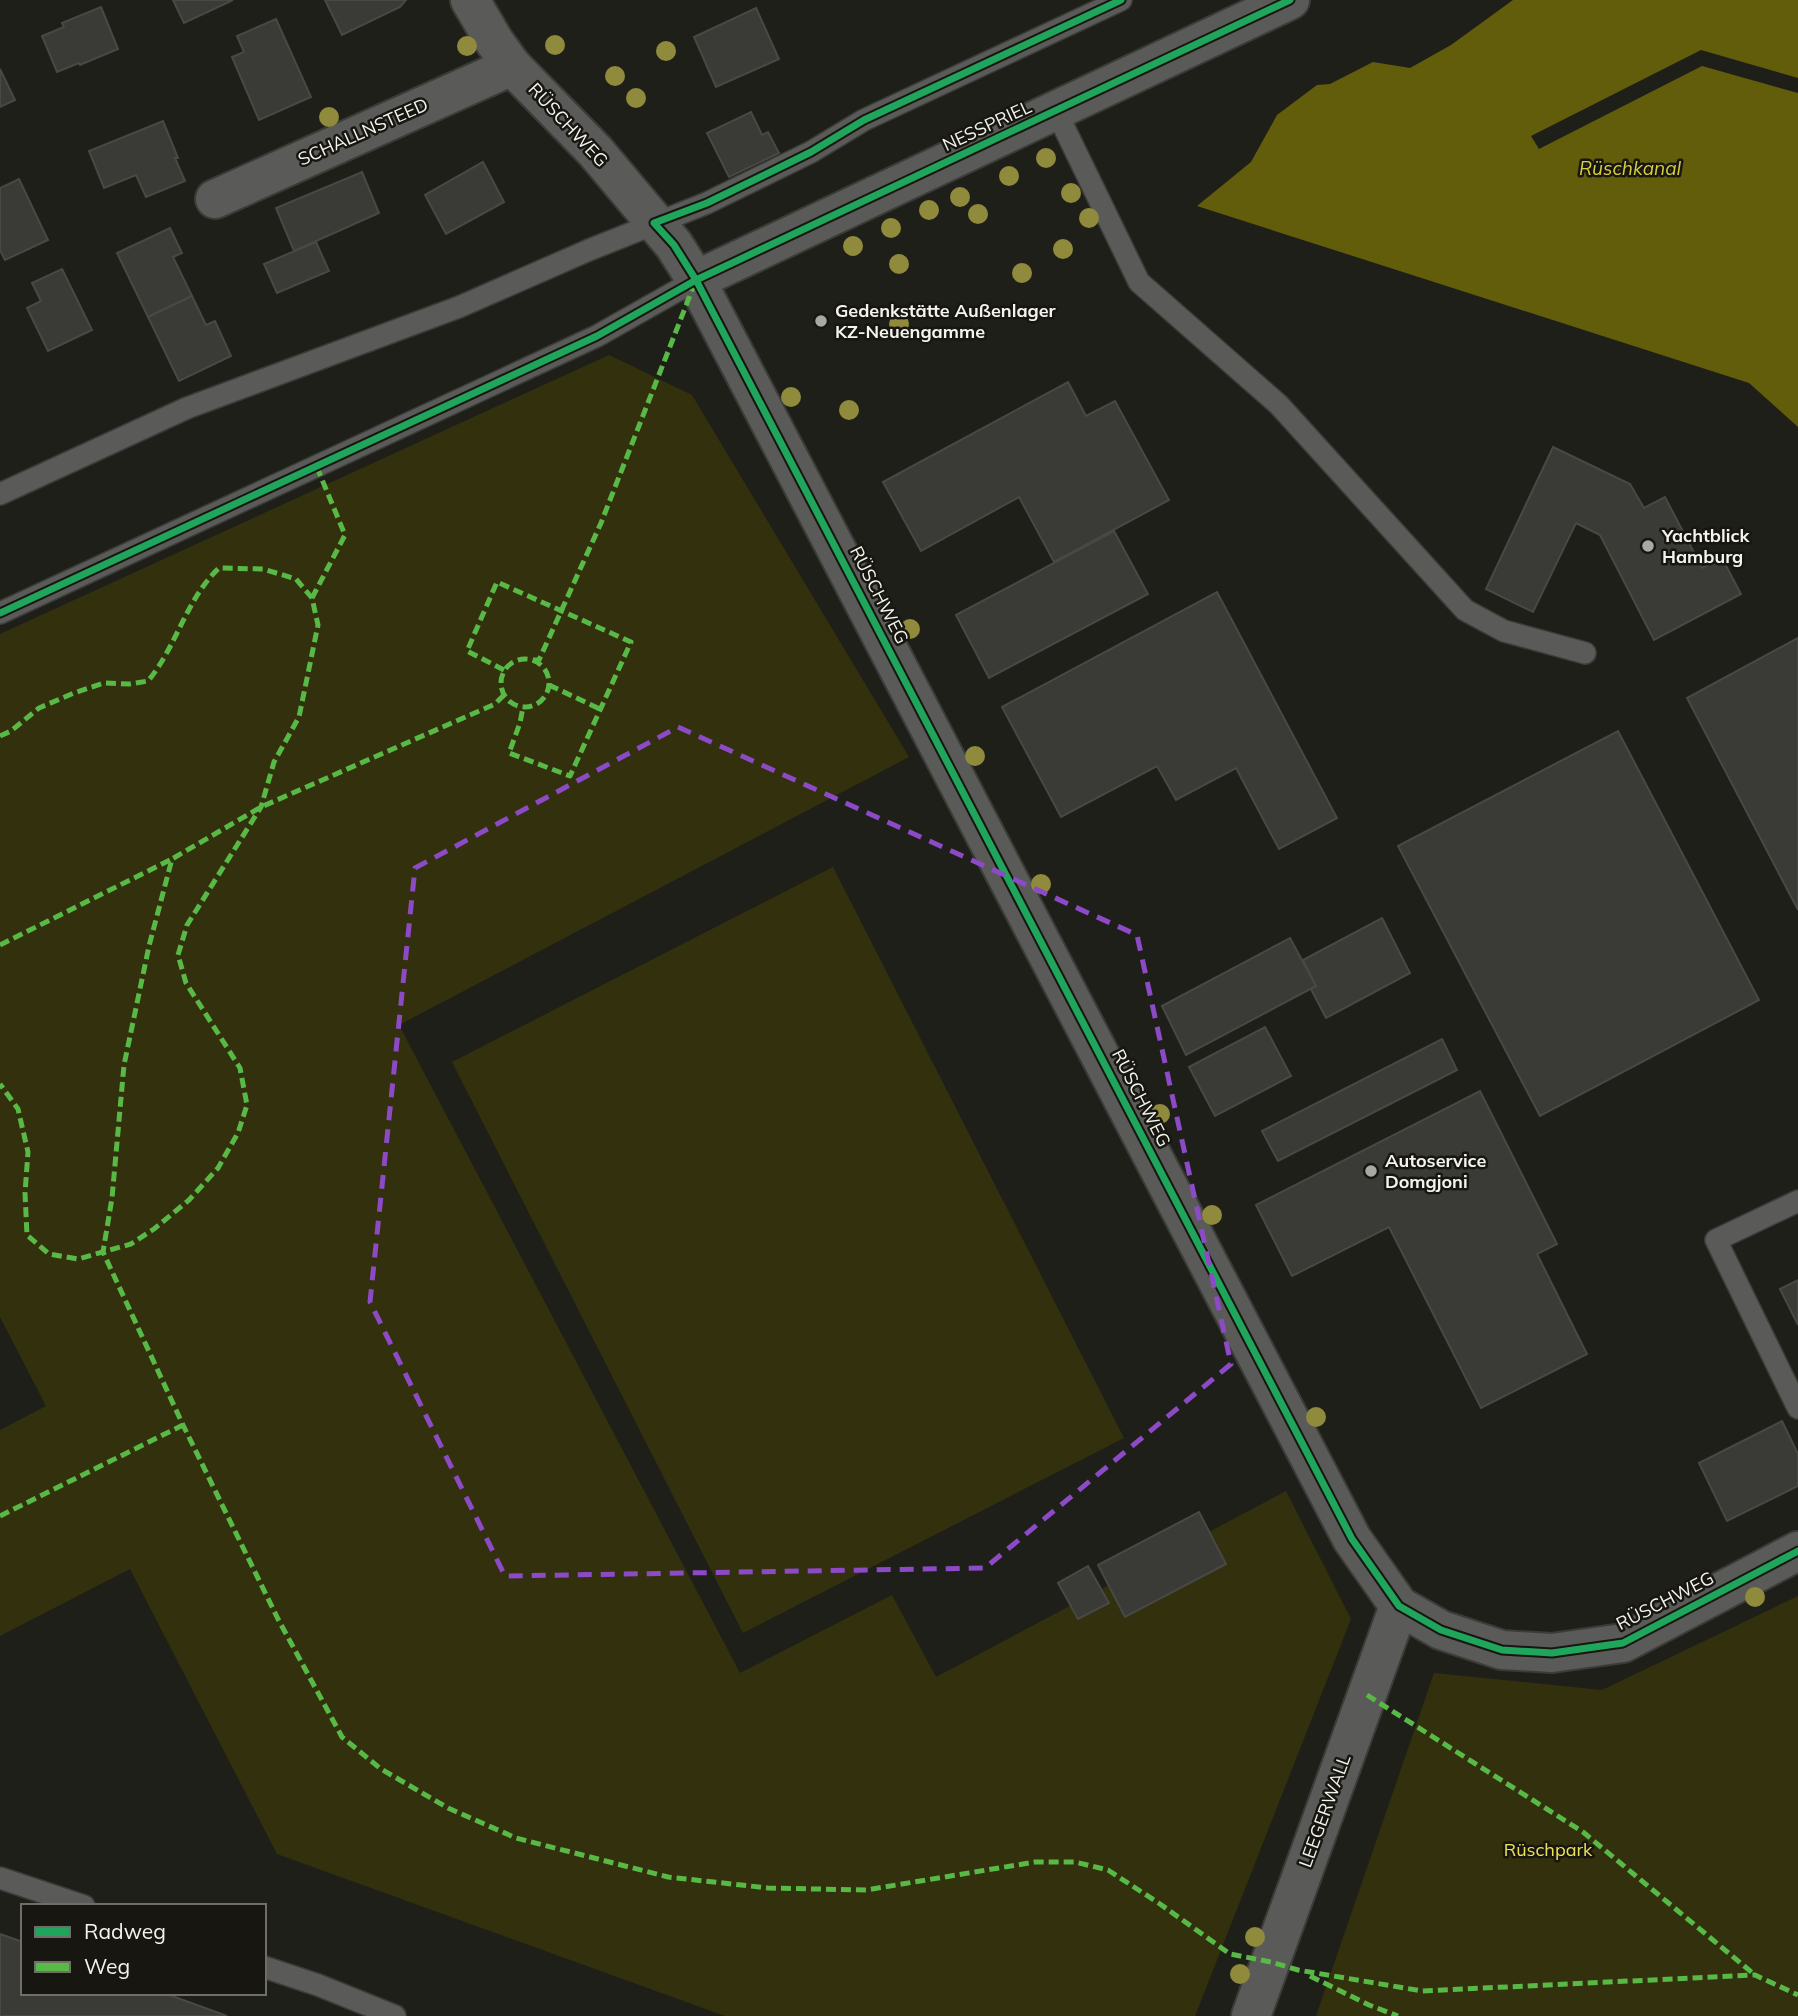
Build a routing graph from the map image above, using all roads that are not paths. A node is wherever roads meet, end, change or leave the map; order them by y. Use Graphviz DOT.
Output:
graph roads {
  1 [pos="470,0"];
  2 [pos="1121,0"];
  3 [pos="1290,0"];
  4 [pos="512,66"];
  5 [pos="1056,111"];
  6 [pos="215,199"];
  7 [pos="654,223"];
  8 [pos="696,280"];
  9 [pos="0,494"];
  10 [pos="0,612"];
  11 [pos="1585,653"];
  12 [pos="1798,1201"];
  13 [pos="1798,1408"];
  14 [pos="1798,1551"];
  15 [pos="1399,1606"];
  16 [pos="0,1878"];
  17 [pos="77,1904"];
  18 [pos="266,1968"];
  19 [pos="395,2016"];
  20 [pos="1251,2016"];
  1 -- 4 [label="street, RÜSCHWEG"];
  2 -- 7 [label="lane"];
  3 -- 5 [label="street, NESSPRIEL"];
  4 -- 6 [label="street, SCHALLNSTEED"];
  4 -- 7 [label="street, RÜSCHWEG"];
  5 -- 8 [label="street, NESSPRIEL"];
  5 -- 11 [label="lane"];
  7 -- 8 [label="street, RÜSCHWEG"];
  7 -- 9 [label="lane"];
  8 -- 10 [label="lane"];
  8 -- 15 [label="street, RÜSCHWEG"];
  12 -- 13 [label="lane"];
  14 -- 15 [label="street, RÜSCHWEG"];
  15 -- 20 [label="street, LEEGERWALL"];
  16 -- 17 [label="lane"];
  18 -- 19 [label="lane"];
}
